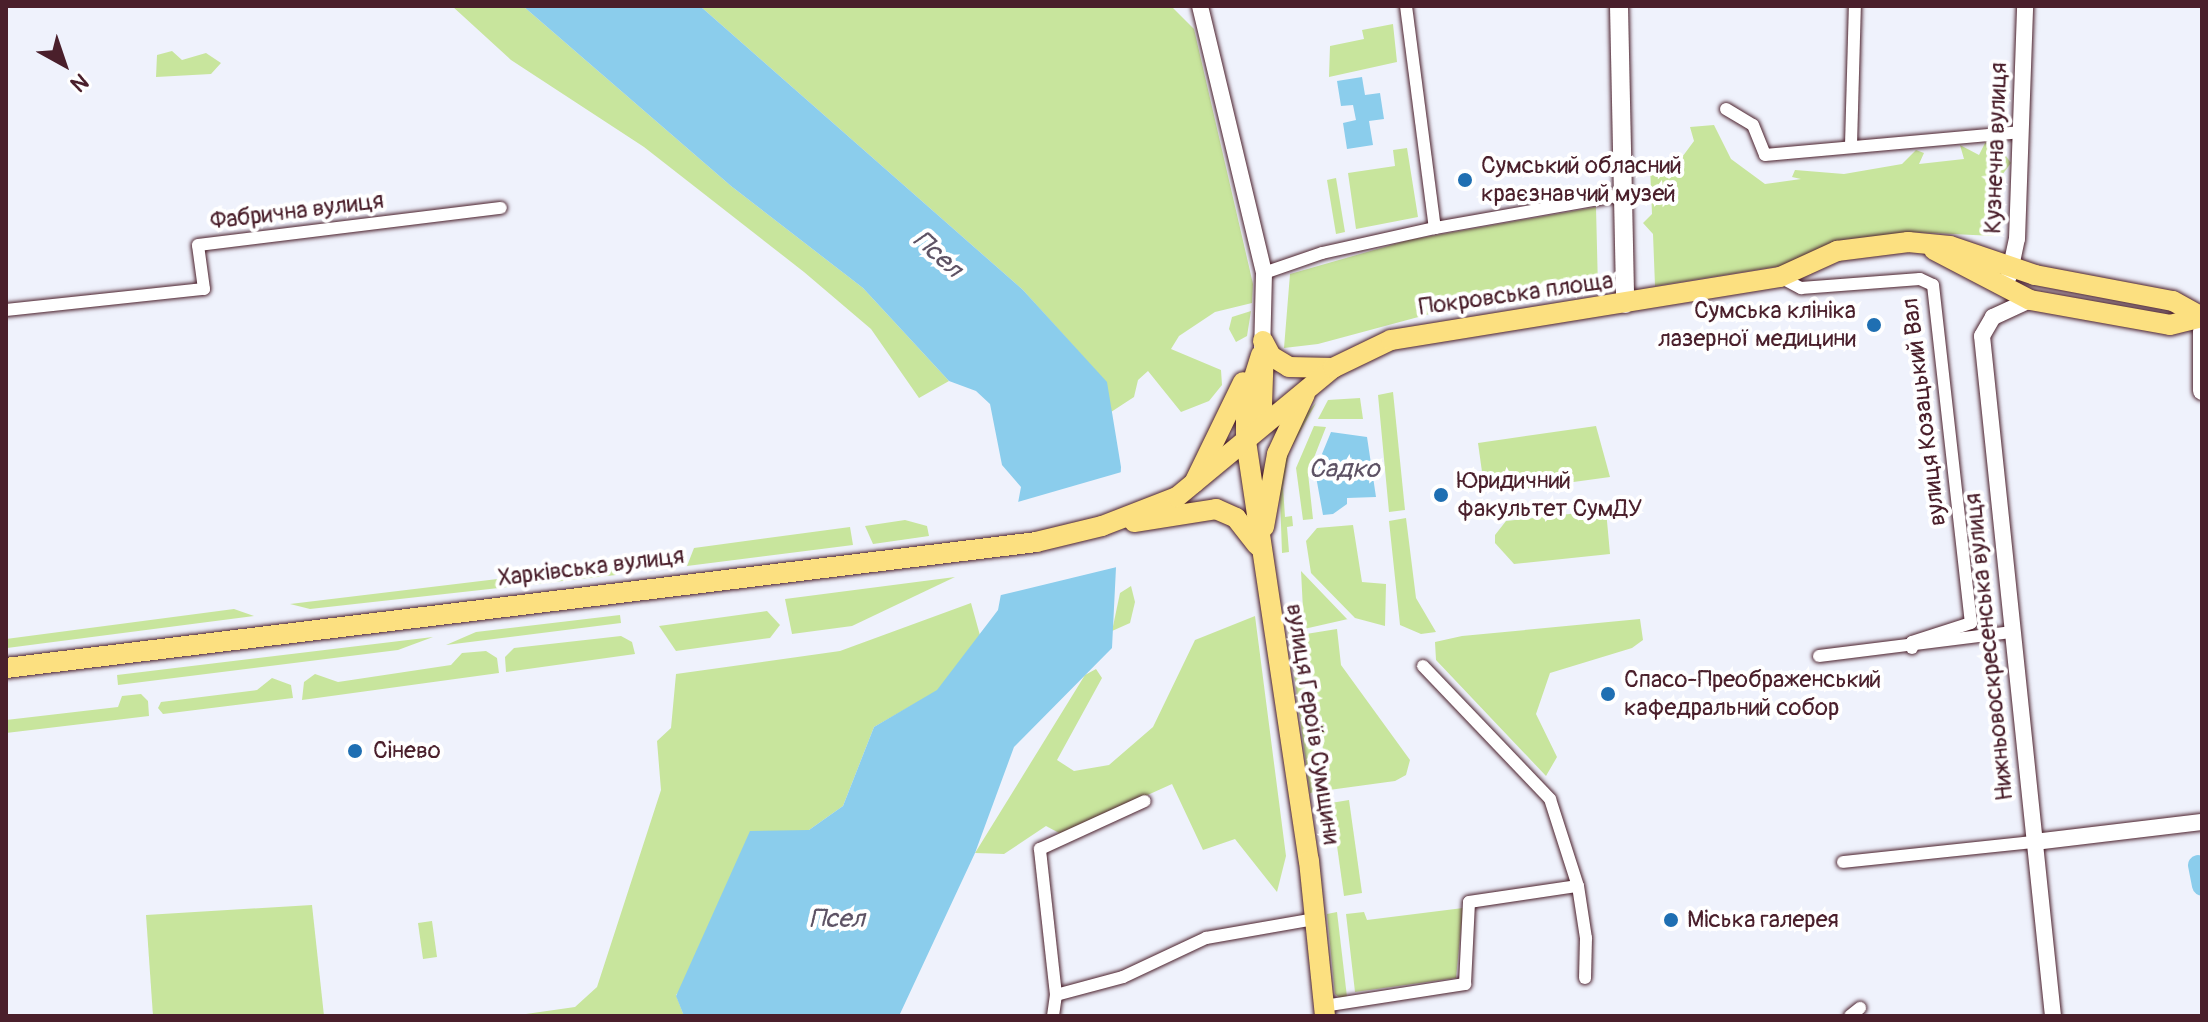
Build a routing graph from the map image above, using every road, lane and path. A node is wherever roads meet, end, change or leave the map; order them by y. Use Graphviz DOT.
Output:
graph roads {
  1 [pos="1406,6"];
  2 [pos="1619,6"];
  3 [pos="1855,6"];
  4 [pos="2025,6"];
  5 [pos="1199,8"];
  6 [pos="1726,109"];
  7 [pos="2022,132"];
  8 [pos="1851,145"];
  9 [pos="1622,195"];
  10 [pos="501,208"];
  11 [pos="1435,228"];
  12 [pos="1908,242"];
  13 [pos="2014,267"];
  14 [pos="1264,273"];
  15 [pos="1780,277"];
  16 [pos="2003,288"];
  17 [pos="2030,300"];
  18 [pos="1625,304"];
  19 [pos="6,310"];
  20 [pos="2202,317"];
  21 [pos="2202,331"];
  22 [pos="1262,348"];
  23 [pos="1333,368"];
  24 [pos="1308,387"];
  25 [pos="2202,391"];
  26 [pos="1246,441"];
  27 [pos="1184,499"];
  28 [pos="1260,550"];
  29 [pos="2011,632"];
  30 [pos="1912,648"];
  31 [pos="1819,656"];
  32 [pos="1423,666"];
  33 [pos="6,668"];
  34 [pos="1145,801"];
  35 [pos="2202,822"];
  36 [pos="2034,842"];
  37 [pos="1843,862"];
  38 [pos="1578,886"];
  39 [pos="1315,919"];
  40 [pos="1585,978"];
  41 [pos="1056,995"];
  42 [pos="1325,1011"];
  43 [pos="1053,1016"];
  44 [pos="2053,1016"];
  1 -- 11 [label="street"];
  2 -- 9 [label="main road"];
  3 -- 8 [label="street"];
  4 -- 7 [label="street, Кузнечна вулиця"];
  5 -- 14 [label="street"];
  6 -- 8 [label="street"];
  7 -- 8 [label="street"];
  7 -- 13 [label="street, Кузнечна вулиця"];
  9 -- 11 [label="street"];
  9 -- 18 [label="main road"];
  10 -- 19 [label="street, Фабрична вулиця"];
  11 -- 14 [label="street"];
  12 -- 13 [label="main road, Покровська площа"];
  12 -- 15 [label="main road, Покровська площа"];
  12 -- 16 [label="main road, Покровська площа"];
  13 -- 16 [label="street, Кузнечна вулиця"];
  13 -- 20 [label="main road, Покровська площа"];
  14 -- 22 [label="street"];
  15 -- 18 [label="main road, Покровська площа"];
  15 -- 30 [label="street, вулиця Козацький Вал"];
  16 -- 17 [label="main road, Покровська площа"];
  17 -- 20 [label="main road, Покровська площа"];
  17 -- 29 [label="street, Нижньовоскресенська вулиця"];
  18 -- 23 [label="main road, Покровська площа"];
  21 -- 25 [label="main road"];
  22 -- 23 [label="main road"];
  22 -- 26 [label="main road, вулиця Героїв Сумщини"];
  22 -- 27 [label="main road"];
  23 -- 24 [label="main road, Покровська площа"];
  24 -- 26 [label="main road, Покровська площа"];
  24 -- 28 [label="main road"];
  26 -- 27 [label="main road, Покровська площа"];
  26 -- 28 [label="main road, вулиця Героїв Сумщини"];
  27 -- 28 [label="main road"];
  27 -- 33 [label="main road, Харківська вулиця"];
  28 -- 39 [label="main road, вулиця Героїв Сумщини"];
  29 -- 30 [label="street"];
  29 -- 36 [label="street, Нижньовоскресенська вулиця"];
  30 -- 31 [label="street"];
  32 -- 38 [label="street"];
  34 -- 41 [label="street"];
  35 -- 36 [label="street"];
  36 -- 37 [label="street"];
  36 -- 44 [label="street, Нижньовоскресенська вулиця"];
  38 -- 40 [label="street"];
  38 -- 42 [label="street"];
  39 -- 41 [label="street"];
  39 -- 42 [label="main road, вулиця Героїв Сумщини"];
  41 -- 43 [label="street"];
}
